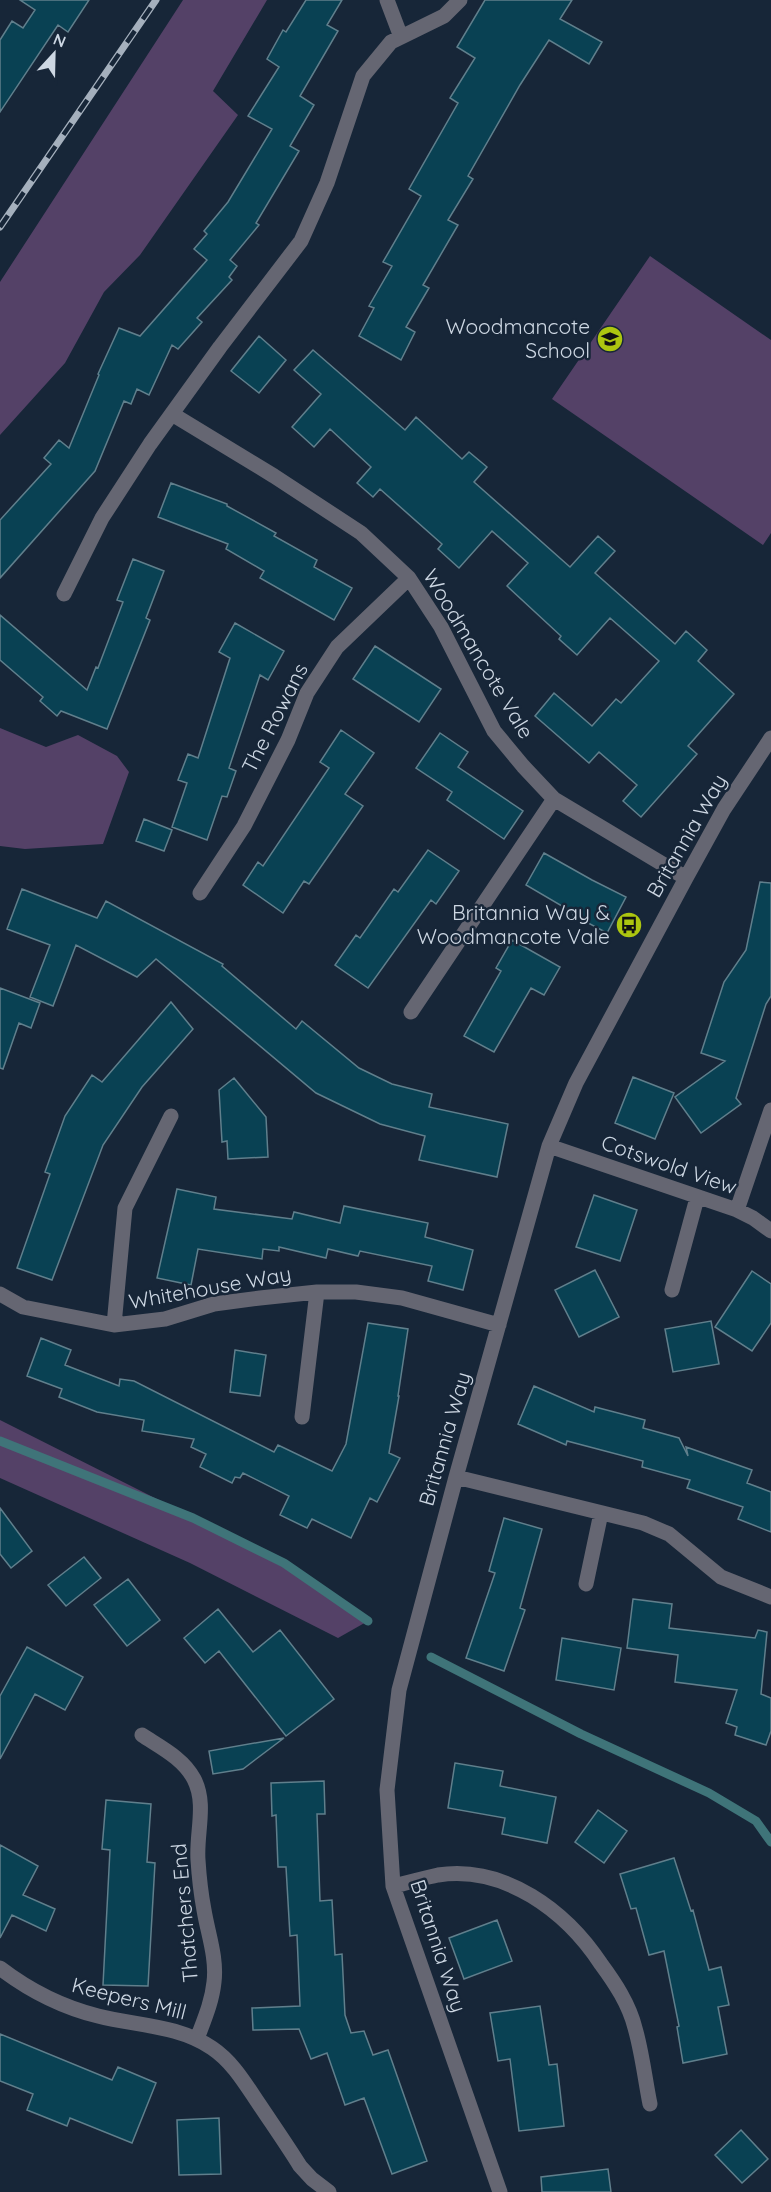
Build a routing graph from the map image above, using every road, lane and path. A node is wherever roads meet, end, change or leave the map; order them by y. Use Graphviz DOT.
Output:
graph roads {
  1 [pos="387,0"];
  2 [pos="460,0"];
  3 [pos="401,37"];
  4 [pos="172,414"];
  5 [pos="408,578"];
  6 [pos="64,594"];
  7 [pos="771,738"];
  8 [pos="554,799"];
  9 [pos="686,878"];
  10 [pos="200,893"];
  11 [pos="411,1012"];
  12 [pos="771,1110"];
  13 [pos="171,1116"];
  14 [pos="549,1146"];
  15 [pos="697,1198"];
  16 [pos="737,1210"];
  17 [pos="771,1231"];
  18 [pos="672,1290"];
  19 [pos="317,1292"];
  20 [pos="0,1294"];
  21 [pos="114,1325"];
  22 [pos="499,1325"];
  23 [pos="302,1417"];
  24 [pos="456,1477"];
  25 [pos="601,1513"];
  26 [pos="586,1584"];
  27 [pos="771,1597"];
  28 [pos="142,1735"];
  29 [pos="393,1886"];
  30 [pos="2,1974"];
  31 [pos="197,2039"];
  32 [pos="650,2104"];
  33 [pos="329,2192"];
  34 [pos="499,2192"];
  1 -- 3 [label="street"];
  2 -- 3 [label="street"];
  3 -- 4 [label="street"];
  4 -- 5 [label="street, Woodmancote Vale"];
  4 -- 6 [label="street"];
  5 -- 8 [label="street, Woodmancote Vale"];
  5 -- 10 [label="street, The Rowans"];
  7 -- 9 [label="street, Britannia Way"];
  8 -- 9 [label="street, Woodmancote Vale"];
  8 -- 11 [label="street"];
  9 -- 14 [label="street, Britannia Way"];
  12 -- 16 [label="street"];
  13 -- 21 [label="street"];
  14 -- 15 [label="street, Cotswold View"];
  14 -- 22 [label="street, Britannia Way"];
  15 -- 16 [label="street, Cotswold View"];
  15 -- 18 [label="street"];
  16 -- 17 [label="street, Cotswold View"];
  19 -- 21 [label="street, Whitehouse Way"];
  19 -- 22 [label="street, Whitehouse Way"];
  19 -- 23 [label="street"];
  20 -- 21 [label="street, Whitehouse Way"];
  22 -- 24 [label="street, Britannia Way"];
  24 -- 25 [label="street"];
  24 -- 29 [label="street, Britannia Way"];
  25 -- 26 [label="street"];
  25 -- 27 [label="street"];
  28 -- 31 [label="street, Thatchers End"];
  29 -- 32 [label="street"];
  29 -- 34 [label="street, Britannia Way"];
  30 -- 31 [label="street, Keepers Mill"];
  31 -- 33 [label="street, Keepers Mill"];
}
